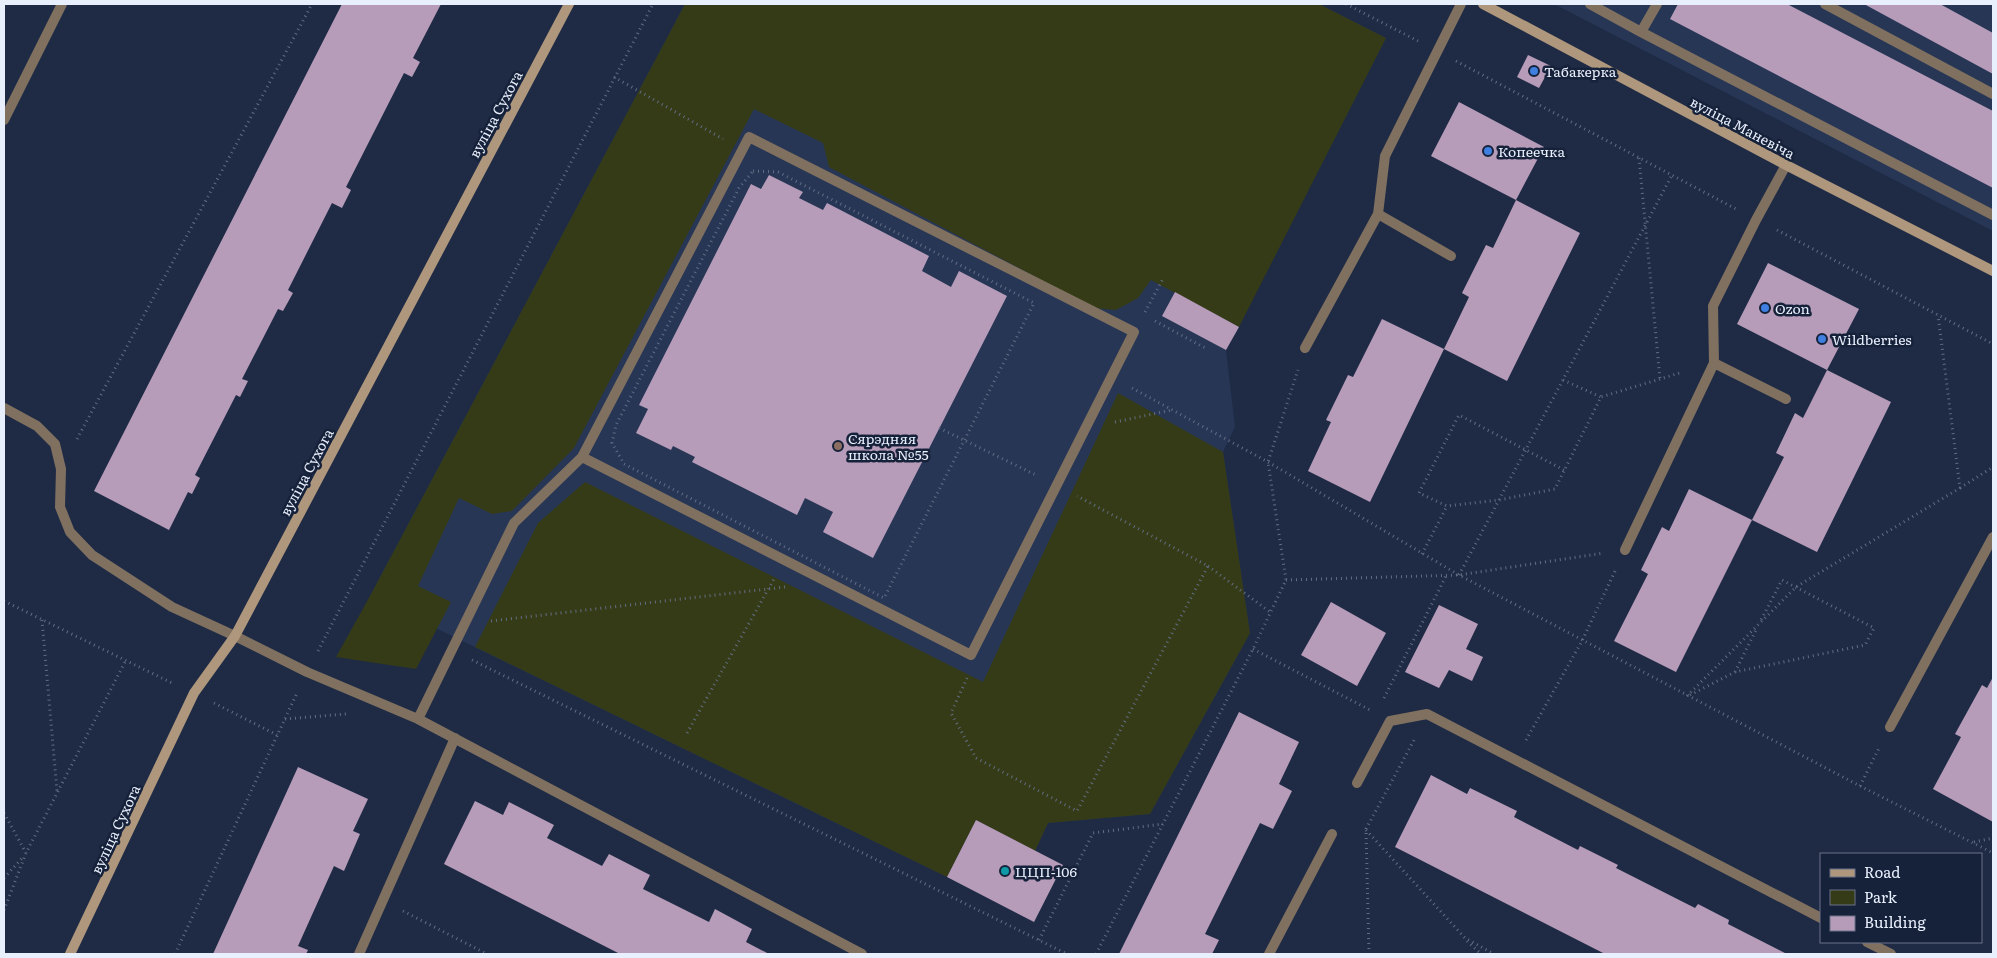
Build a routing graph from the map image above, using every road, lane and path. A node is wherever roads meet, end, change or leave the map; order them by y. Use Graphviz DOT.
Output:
graph roads {
  1 [pos="62,4"];
  2 [pos="312,4"];
  3 [pos="569,4"];
  4 [pos="653,4"];
  5 [pos="1346,4"];
  6 [pos="1460,4"];
  7 [pos="1590,4"];
  8 [pos="1657,4"];
  9 [pos="1825,4"];
  10 [pos="1489,5"];
  11 [pos="1641,32"];
  12 [pos="1437,51"];
  13 [pos="614,77"];
  14 [pos="1993,94"];
  15 [pos="4,120"];
  16 [pos="742,149"];
  17 [pos="1639,158"];
  18 [pos="1786,165"];
  19 [pos="1672,176"];
  20 [pos="1378,214"];
  21 [pos="1993,215"];
  22 [pos="1756,220"];
  23 [pos="1645,226"];
  24 [pos="1451,256"];
  25 [pos="1993,271"];
  26 [pos="1164,277"];
  27 [pos="1143,315"];
  28 [pos="1938,315"];
  29 [pos="1134,332"];
  30 [pos="1993,344"];
  31 [pos="1305,348"];
  32 [pos="1208,349"];
  33 [pos="1714,363"];
  34 [pos="1111,377"];
  35 [pos="1660,379"];
  36 [pos="1563,380"];
  37 [pos="1600,397"];
  38 [pos="1786,399"];
  39 [pos="4,408"];
  40 [pos="1173,410"];
  41 [pos="939,428"];
  42 [pos="1085,429"];
  43 [pos="965,440"];
  44 [pos="1526,450"];
  45 [pos="582,458"];
  46 [pos="1268,462"];
  47 [pos="1993,467"];
  48 [pos="61,468"];
  49 [pos="1564,470"];
  50 [pos="1057,485"];
  51 [pos="1960,488"];
  52 [pos="1499,500"];
  53 [pos="1447,506"];
  54 [pos="1993,537"];
  55 [pos="1625,550"];
  56 [pos="1422,554"];
  57 [pos="784,560"];
  58 [pos="1208,566"];
  59 [pos="1459,575"];
  60 [pos="1446,576"];
  61 [pos="1286,580"];
  62 [pos="828,582"];
  63 [pos="1796,587"];
  64 [pos="769,589"];
  65 [pos="4,602"];
  66 [pos="1270,612"];
  67 [pos="42,620"];
  68 [pos="463,625"];
  69 [pos="1758,626"];
  70 [pos="235,636"];
  71 [pos="1582,641"];
  72 [pos="451,649"];
  73 [pos="1253,649"];
  74 [pos="971,655"];
  75 [pos="126,660"];
  76 [pos="308,672"];
  77 [pos="1735,672"];
  78 [pos="194,693"];
  79 [pos="1687,696"];
  80 [pos="350,714"];
  81 [pos="1376,714"];
  82 [pos="284,719"];
  83 [pos="418,719"];
  84 [pos="1390,721"];
  85 [pos="1890,727"];
  86 [pos="687,733"];
  87 [pos="277,735"];
  88 [pos="1416,735"];
  89 [pos="455,738"];
  90 [pos="1515,760"];
  91 [pos="1357,783"];
  92 [pos="1860,786"];
  93 [pos="57,793"];
  94 [pos="4,813"];
  95 [pos="1164,824"];
  96 [pos="1366,829"];
  97 [pos="1332,834"];
  98 [pos="1993,838"];
  99 [pos="1973,842"];
  100 [pos="26,853"];
  101 [pos="1993,853"];
  102 [pos="4,878"];
  103 [pos="383,900"];
  104 [pos="4,910"];
  105 [pos="1820,917"];
  106 [pos="1465,938"];
  107 [pos="1039,940"];
  108 [pos="1869,943"];
  109 [pos="70,954"];
  110 [pos="175,954"];
  111 [pos="359,954"];
  112 [pos="486,954"];
  113 [pos="862,954"];
  114 [pos="1067,954"];
  115 [pos="1096,954"];
  116 [pos="1270,954"];
  117 [pos="1369,954"];
  118 [pos="1481,954"];
  119 [pos="1494,954"];
  120 [pos="1892,954"];
  1 -- 15 [label="lane"];
  2 -- 48 [label="path"];
  3 -- 70 [label="street, вуліца Сухога"];
  4 -- 13 [label="path"];
  5 -- 12 [label="path"];
  6 -- 12 [label="lane"];
  7 -- 11 [label="lane"];
  8 -- 11 [label="lane"];
  9 -- 14 [label="lane"];
  10 -- 18 [label="street, вуліца Маневіча"];
  11 -- 21 [label="lane"];
  12 -- 17 [label="path"];
  12 -- 20 [label="lane"];
  13 -- 16 [label="path"];
  13 -- 76 [label="path"];
  16 -- 29 [label="lane"];
  16 -- 45 [label="lane"];
  17 -- 19 [label="path"];
  17 -- 23 [label="path"];
  18 -- 22 [label="lane"];
  18 -- 25 [label="street, вуліца Маневіча"];
  19 -- 22 [label="path"];
  19 -- 23 [label="path"];
  20 -- 24 [label="lane"];
  20 -- 31 [label="lane"];
  22 -- 28 [label="path"];
  22 -- 33 [label="lane"];
  23 -- 35 [label="path"];
  23 -- 36 [label="path"];
  26 -- 27 [label="path"];
  27 -- 29 [label="path"];
  27 -- 32 [label="path"];
  28 -- 30 [label="path"];
  28 -- 51 [label="path"];
  29 -- 34 [label="lane"];
  31 -- 46 [label="path"];
  33 -- 35 [label="path"];
  33 -- 38 [label="lane"];
  33 -- 55 [label="lane"];
  34 -- 40 [label="path"];
  34 -- 42 [label="lane"];
  35 -- 37 [label="path"];
  36 -- 37 [label="path"];
  36 -- 44 [label="path"];
  37 -- 49 [label="path"];
  39 -- 48 [label="lane"];
  40 -- 42 [label="path"];
  40 -- 46 [label="path"];
  41 -- 43 [label="path"];
  42 -- 50 [label="lane"];
  43 -- 43 [label="path"];
  43 -- 50 [label="path"];
  44 -- 49 [label="path"];
  44 -- 52 [label="path"];
  44 -- 53 [label="path"];
  45 -- 57 [label="lane"];
  45 -- 68 [label="lane"];
  46 -- 56 [label="path"];
  46 -- 61 [label="path"];
  47 -- 51 [label="path"];
  48 -- 70 [label="lane"];
  49 -- 52 [label="path"];
  50 -- 58 [label="path"];
  50 -- 74 [label="lane"];
  51 -- 63 [label="path"];
  52 -- 53 [label="path"];
  52 -- 59 [label="path"];
  53 -- 56 [label="path"];
  54 -- 85 [label="lane"];
  55 -- 59 [label="path"];
  55 -- 71 [label="path"];
  56 -- 59 [label="path"];
  57 -- 62 [label="lane"];
  57 -- 64 [label="path"];
  58 -- 66 [label="path"];
  58 -- 74 [label="path"];
  59 -- 60 [label="path"];
  59 -- 71 [label="path"];
  60 -- 61 [label="path"];
  60 -- 81 [label="path"];
  61 -- 66 [label="path"];
  62 -- 64 [label="path"];
  62 -- 74 [label="lane"];
  63 -- 69 [label="path"];
  63 -- 69 [label="path"];
  63 -- 77 [label="path"];
  64 -- 68 [label="path"];
  64 -- 86 [label="path"];
  65 -- 67 [label="path"];
  66 -- 73 [label="path"];
  67 -- 75 [label="path"];
  67 -- 93 [label="path"];
  68 -- 72 [label="lane"];
  69 -- 77 [label="path"];
  69 -- 79 [label="path"];
  70 -- 76 [label="lane"];
  70 -- 78 [label="street, вуліца Сухога"];
  71 -- 79 [label="path"];
  71 -- 90 [label="path"];
  72 -- 83 [label="lane"];
  72 -- 107 [label="path"];
  73 -- 81 [label="path"];
  73 -- 95 [label="path"];
  75 -- 78 [label="path"];
  75 -- 93 [label="path"];
  76 -- 82 [label="path"];
  76 -- 83 [label="lane"];
  77 -- 79 [label="path"];
  78 -- 87 [label="path"];
  78 -- 109 [label="street, вуліца Сухога"];
  79 -- 92 [label="path"];
  80 -- 82 [label="path"];
  81 -- 84 [label="path"];
  82 -- 87 [label="path"];
  83 -- 89 [label="lane"];
  84 -- 90 [label="lane"];
  84 -- 91 [label="lane"];
  85 -- 92 [label="path"];
  87 -- 110 [label="path"];
  88 -- 96 [label="path"];
  89 -- 103 [label="lane"];
  89 -- 113 [label="lane"];
  90 -- 105 [label="lane"];
  92 -- 99 [label="path"];
  93 -- 100 [label="path"];
  94 -- 100 [label="path"];
  95 -- 107 [label="path"];
  95 -- 115 [label="path"];
  96 -- 106 [label="path"];
  96 -- 117 [label="path"];
  97 -- 116 [label="lane"];
  98 -- 99 [label="path"];
  99 -- 101 [label="path"];
  100 -- 102 [label="path"];
  100 -- 104 [label="path"];
  103 -- 111 [label="lane"];
  103 -- 112 [label="path"];
  106 -- 118 [label="path"];
  106 -- 119 [label="path"];
  107 -- 114 [label="path"];
  108 -- 120 [label="lane"];
}
